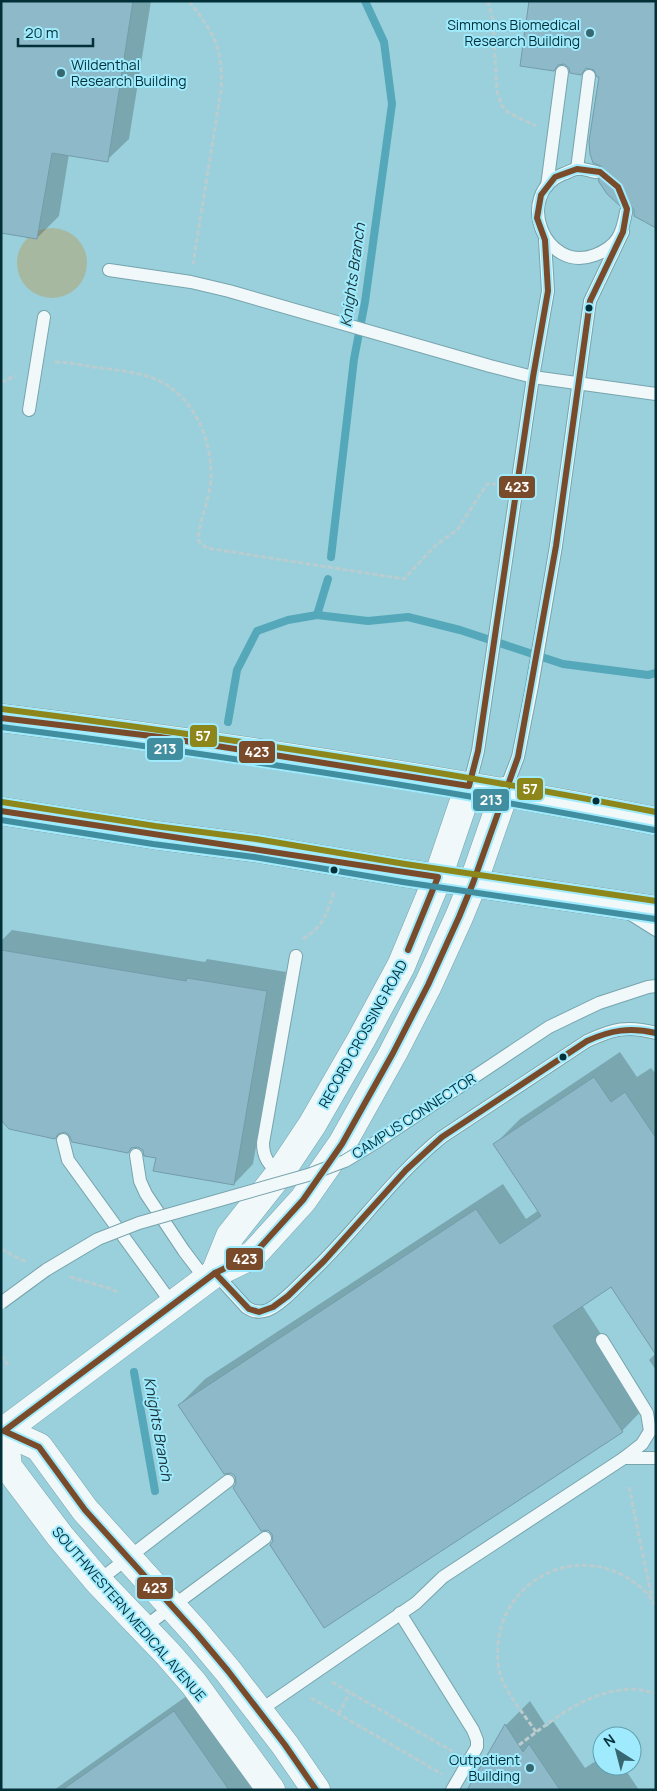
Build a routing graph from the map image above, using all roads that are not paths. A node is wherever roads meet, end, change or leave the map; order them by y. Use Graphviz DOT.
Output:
graph roads {
  1 [pos="562,72"];
  2 [pos="589,76"];
  3 [pos="577,169"];
  4 [pos="596,172"];
  5 [pos="547,186"];
  6 [pos="626,212"];
  7 [pos="623,232"];
  8 [pos="545,240"];
  9 [pos="109,270"];
  10 [pos="44,317"];
  11 [pos="533,377"];
  12 [pos="578,383"];
  13 [pos="656,394"];
  14 [pos="29,410"];
  15 [pos="1,718"];
  16 [pos="469,786"];
  17 [pos="505,792"];
  18 [pos="1,811"];
  19 [pos="656,821"];
  20 [pos="438,878"];
  21 [pos="473,883"];
  22 [pos="609,903"];
  23 [pos="656,910"];
  24 [pos="656,930"];
  25 [pos="296,956"];
  26 [pos="656,986"];
  27 [pos="656,1033"];
  28 [pos="63,1140"];
  29 [pos="136,1154"];
  30 [pos="280,1174"];
  31 [pos="211,1277"];
  32 [pos="1,1303"];
  33 [pos="173,1305"];
  34 [pos="602,1340"];
  35 [pos="2,1430"];
  36 [pos="624,1458"];
  37 [pos="656,1458"];
  38 [pos="228,1481"];
  39 [pos="265,1538"];
  40 [pos="128,1558"];
  41 [pos="98,1581"];
  42 [pos="172,1606"];
  43 [pos="400,1614"];
  44 [pos="142,1628"];
  45 [pos="259,1711"];
  46 [pos="229,1732"];
  47 [pos="454,1786"];
  48 [pos="271,1790"];
  49 [pos="316,1790"];
  1 -- 5 [label="lane, RECORD CROSSING ROAD"];
  2 -- 3 [label="lane"];
  3 -- 4 [label="lane"];
  3 -- 5 [label="lane"];
  5 -- 8 [label="lane, RECORD CROSSING ROAD"];
  6 -- 7 [label="lane"];
  7 -- 8 [label="lane"];
  7 -- 12 [label="lane"];
  8 -- 11 [label="lane, RECORD CROSSING ROAD"];
  9 -- 11 [label="lane"];
  10 -- 14 [label="lane"];
  11 -- 12 [label="lane"];
  11 -- 16 [label="lane, RECORD CROSSING ROAD"];
  12 -- 13 [label="lane"];
  12 -- 17 [label="lane"];
  15 -- 16 [label="street"];
  16 -- 17 [label="street"];
  16 -- 20 [label="street, RECORD CROSSING ROAD"];
  17 -- 19 [label="street"];
  17 -- 21 [label="street"];
  18 -- 20 [label="street"];
  20 -- 21 [label="street"];
  20 -- 30 [label="street, RECORD CROSSING ROAD"];
  21 -- 22 [label="street"];
  21 -- 31 [label="street"];
  22 -- 23 [label="street"];
  22 -- 24 [label="lane"];
  25 -- 30 [label="lane"];
  26 -- 32 [label="lane, CAMPUS CONNECTOR, bridge"];
  27 -- 31 [label="lane"];
  28 -- 33 [label="lane"];
  29 -- 31 [label="lane"];
  30 -- 31 [label="street, RECORD CROSSING ROAD"];
  31 -- 33 [label="street"];
  33 -- 35 [label="street"];
  34 -- 36 [label="lane"];
  35 -- 40 [label="street"];
  35 -- 41 [label="street, SOUTHWESTERN MEDICAL AVENUE"];
  36 -- 37 [label="lane"];
  36 -- 43 [label="lane"];
  38 -- 40 [label="lane"];
  39 -- 42 [label="lane"];
  40 -- 41 [label="lane"];
  40 -- 42 [label="street"];
  41 -- 44 [label="street, SOUTHWESTERN MEDICAL AVENUE"];
  42 -- 44 [label="lane"];
  42 -- 45 [label="street"];
  43 -- 45 [label="lane"];
  43 -- 47 [label="lane"];
  44 -- 46 [label="street, SOUTHWESTERN MEDICAL AVENUE"];
  45 -- 46 [label="street"];
  45 -- 49 [label="street"];
  46 -- 48 [label="street, SOUTHWESTERN MEDICAL AVENUE"];
}
